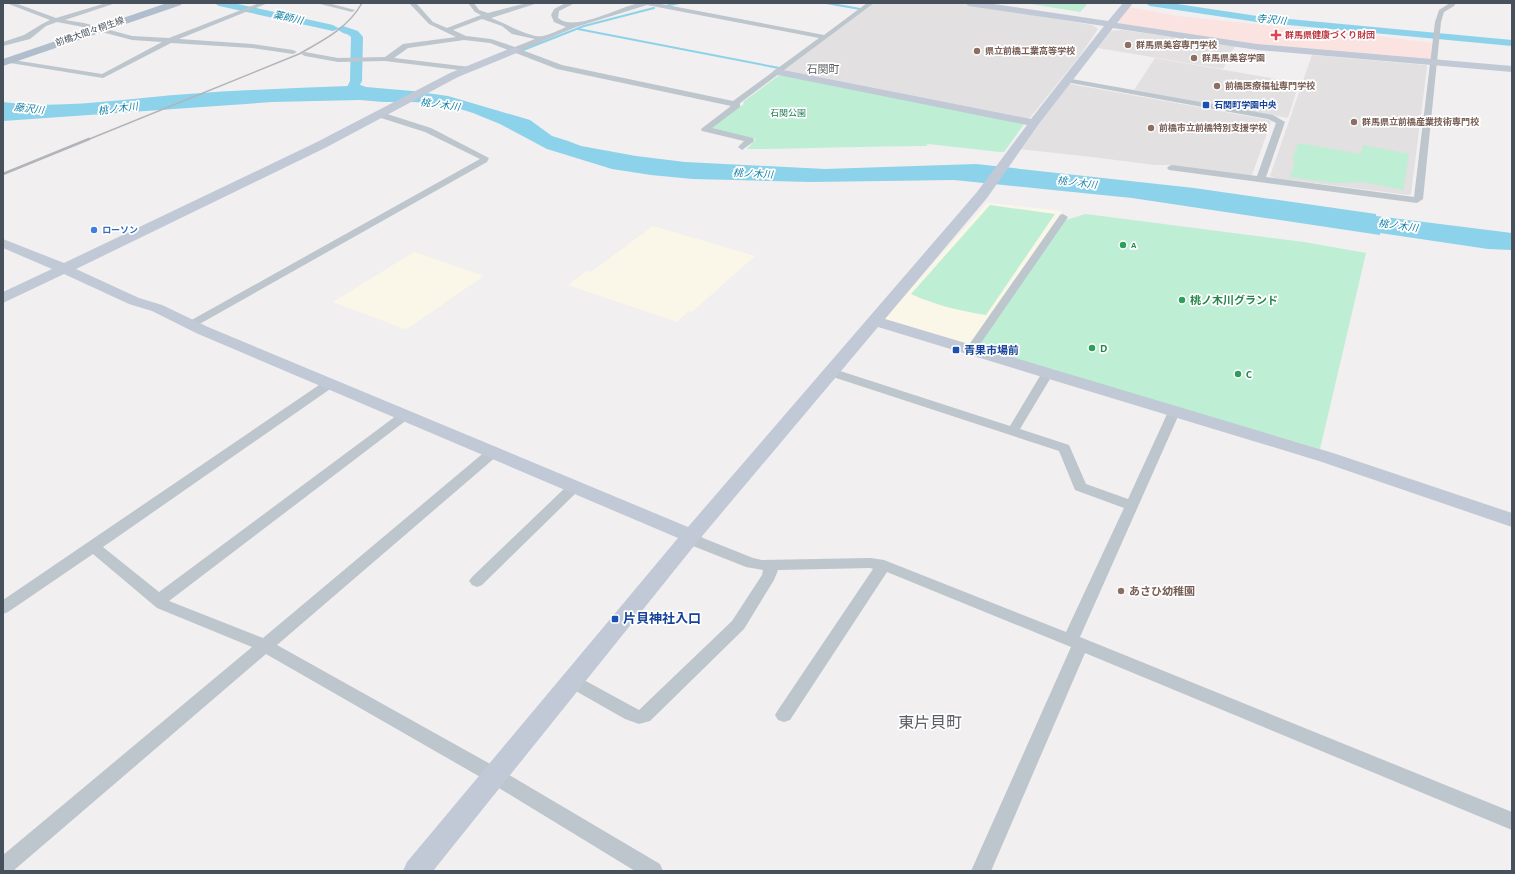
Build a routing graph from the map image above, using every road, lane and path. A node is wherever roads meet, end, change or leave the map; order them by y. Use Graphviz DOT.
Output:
graph roads {
  1 [pos="9,3"];
  2 [pos="113,3"];
  3 [pos="177,3"];
  4 [pos="265,3"];
  5 [pos="319,3"];
  6 [pos="412,3"];
  7 [pos="471,3"];
  8 [pos="572,3"];
  9 [pos="646,3"];
  10 [pos="871,3"];
  11 [pos="969,3"];
  12 [pos="1128,3"];
  13 [pos="1453,3"];
  14 [pos="535,5"];
  15 [pos="352,10"];
  16 [pos="486,16"];
  17 [pos="56,20"];
  18 [pos="574,26"];
  19 [pos="1110,26"];
  20 [pos="99,29"];
  21 [pos="447,30"];
  22 [pos="826,37"];
  23 [pos="464,38"];
  24 [pos="542,39"];
  25 [pos="169,41"];
  26 [pos="3,44"];
  27 [pos="515,50"];
  28 [pos="293,52"];
  29 [pos="305,54"];
  30 [pos="387,59"];
  31 [pos="6,62"];
  32 [pos="1433,63"];
  33 [pos="467,69"];
  34 [pos="1512,69"];
  35 [pos="778,72"];
  36 [pos="1066,80"];
  37 [pos="734,104"];
  38 [pos="383,113"];
  39 [pos="1034,123"];
  40 [pos="742,147"];
  41 [pos="1172,168"];
  42 [pos="1260,180"];
  43 [pos="1064,217"];
  44 [pos="3,243"];
  45 [pos="64,269"];
  46 [pos="3,298"];
  47 [pos="874,321"];
  48 [pos="192,324"];
  49 [pos="970,351"];
  50 [pos="831,372"];
  51 [pos="1047,374"];
  52 [pos="329,384"];
  53 [pos="1174,412"];
  54 [pos="404,416"];
  55 [pos="1013,431"];
  56 [pos="492,453"];
  57 [pos="573,488"];
  58 [pos="1132,505"];
  59 [pos="1512,520"];
  60 [pos="691,536"];
  61 [pos="94,547"];
  62 [pos="884,565"];
  63 [pos="772,566"];
  64 [pos="477,581"];
  65 [pos="158,601"];
  66 [pos="3,608"];
  67 [pos="1075,643"];
  68 [pos="264,645"];
  69 [pos="573,681"];
  70 [pos="784,715"];
  71 [pos="495,776"];
  72 [pos="1512,821"];
  73 [pos="3,867"];
  74 [pos="416,871"];
  75 [pos="653,871"];
  76 [pos="981,871"];
  1 -- 17 [label="street"];
  2 -- 17 [label="street"];
  3 -- 20 [label="main road, 前橋大間々桐生線"];
  4 -- 25 [label="street"];
  5 -- 15 [label="street"];
  6 -- 21 [label="street"];
  7 -- 16 [label="street"];
  8 -- 18 [label="street"];
  9 -- 18 [label="street"];
  9 -- 22 [label="street"];
  10 -- 22 [label="street"];
  11 -- 19 [label="street"];
  12 -- 19 [label="street"];
  13 -- 32 [label="street"];
  14 -- 16 [label="street"];
  16 -- 21 [label="street"];
  16 -- 24 [label="street"];
  17 -- 20 [label="street"];
  17 -- 26 [label="street"];
  18 -- 24 [label="street"];
  19 -- 32 [label="street"];
  19 -- 36 [label="street"];
  20 -- 25 [label="street"];
  20 -- 31 [label="main road, 前橋大間々桐生線"];
  21 -- 23 [label="street"];
  22 -- 35 [label="street"];
  23 -- 27 [label="street"];
  23 -- 30 [label="street"];
  24 -- 27 [label="street"];
  25 -- 28 [label="street"];
  25 -- 31 [label="street"];
  27 -- 33 [label="street"];
  27 -- 37 [label="street"];
  29 -- 30 [label="street"];
  30 -- 33 [label="street"];
  32 -- 34 [label="street"];
  32 -- 42 [label="street"];
  33 -- 38 [label="street"];
  35 -- 37 [label="street"];
  35 -- 39 [label="street"];
  36 -- 39 [label="street"];
  36 -- 42 [label="street"];
  37 -- 40 [label="street"];
  38 -- 45 [label="street"];
  38 -- 48 [label="street"];
  39 -- 47 [label="street"];
  41 -- 42 [label="street"];
  43 -- 49 [label="street"];
  44 -- 45 [label="street"];
  45 -- 46 [label="street"];
  45 -- 48 [label="street"];
  47 -- 49 [label="street"];
  47 -- 50 [label="street"];
  48 -- 52 [label="street"];
  49 -- 51 [label="street"];
  50 -- 55 [label="street"];
  50 -- 60 [label="street"];
  51 -- 53 [label="street"];
  51 -- 55 [label="street"];
  52 -- 54 [label="street"];
  52 -- 61 [label="street"];
  53 -- 58 [label="street"];
  53 -- 59 [label="street"];
  54 -- 56 [label="street"];
  54 -- 65 [label="street"];
  55 -- 58 [label="street"];
  56 -- 57 [label="street"];
  56 -- 68 [label="street"];
  57 -- 60 [label="street"];
  57 -- 64 [label="street"];
  58 -- 67 [label="street"];
  60 -- 63 [label="street"];
  60 -- 69 [label="street"];
  61 -- 65 [label="street"];
  61 -- 66 [label="street"];
  62 -- 63 [label="street"];
  62 -- 67 [label="street"];
  62 -- 70 [label="street"];
  63 -- 69 [label="street"];
  65 -- 68 [label="street"];
  67 -- 72 [label="street"];
  67 -- 76 [label="street"];
  68 -- 71 [label="street"];
  68 -- 73 [label="street"];
  69 -- 71 [label="street"];
  71 -- 74 [label="street"];
  71 -- 75 [label="street"];
}
